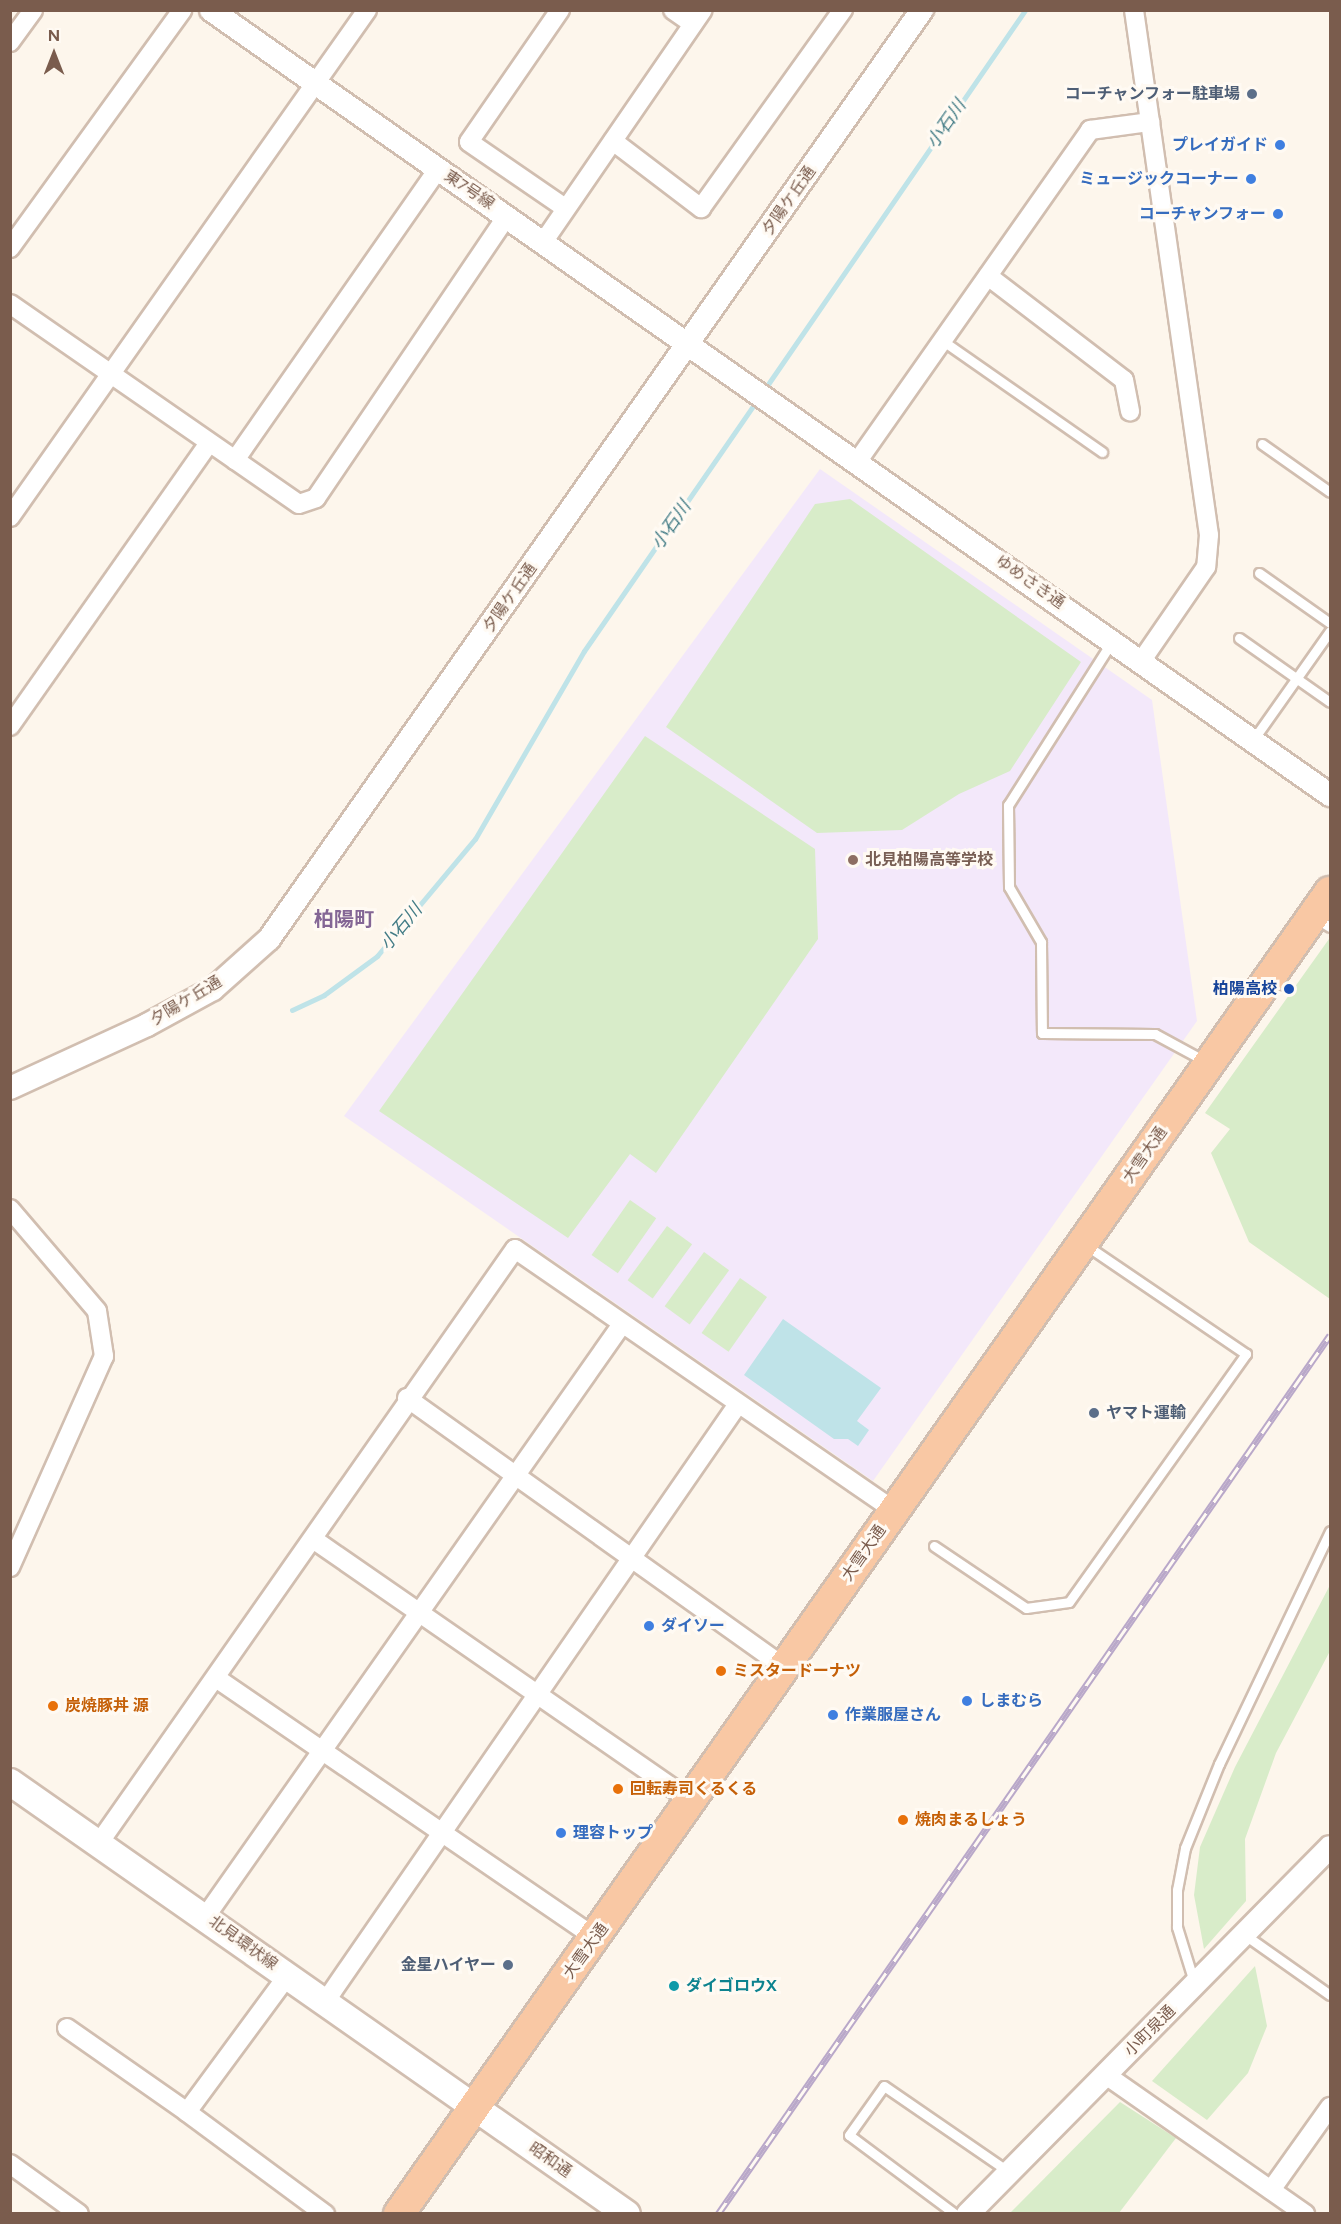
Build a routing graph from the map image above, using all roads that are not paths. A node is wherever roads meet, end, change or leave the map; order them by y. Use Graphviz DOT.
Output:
graph roads {
  1 [pos="33,10"];
  2 [pos="182,10"];
  3 [pos="368,10"];
  4 [pos="560,10"];
  5 [pos="673,10"];
  6 [pos="843,10"];
  7 [pos="922,10"];
  8 [pos="1134,10"];
  9 [pos="224,14"];
  10 [pos="698,17"];
  11 [pos="10,42"];
  12 [pos="316,83"];
  13 [pos="1150,122"];
  14 [pos="613,141"];
  15 [pos="438,169"];
  16 [pos="566,208"];
  17 [pos="507,216"];
  18 [pos="544,241"];
  19 [pos="10,248"];
  20 [pos="988,276"];
  21 [pos="10,304"];
  22 [pos="943,341"];
  23 [pos="688,346"];
  24 [pos="726,373"];
  25 [pos="111,374"];
  26 [pos="1130,411"];
  27 [pos="209,443"];
  28 [pos="1262,444"];
  29 [pos="1102,452"];
  30 [pos="235,460"];
  31 [pos="857,462"];
  32 [pos="1330,492"];
  33 [pos="10,517"];
  34 [pos="1259,573"];
  35 [pos="1330,623"];
  36 [pos="1330,631"];
  37 [pos="1239,638"];
  38 [pos="1113,640"];
  39 [pos="1142,660"];
  40 [pos="1297,678"];
  41 [pos="1330,702"];
  42 [pos="10,726"];
  43 [pos="1253,740"];
  44 [pos="1330,795"];
  45 [pos="1330,892"];
  46 [pos="1322,922"];
  47 [pos="1209,1064"];
  48 [pos="10,1088"];
  49 [pos="10,1209"];
  50 [pos="1083,1243"];
  51 [pos="622,1324"];
  52 [pos="407,1398"];
  53 [pos="738,1404"];
  54 [pos="515,1478"];
  55 [pos="894,1510"];
  56 [pos="1330,1531"];
  57 [pos="313,1539"];
  58 [pos="934,1546"];
  59 [pos="632,1559"];
  60 [pos="10,1567"];
  61 [pos="418,1612"];
  62 [pos="785,1668"];
  63 [pos="216,1678"];
  64 [pos="536,1696"];
  65 [pos="321,1750"];
  66 [pos="10,1782"];
  67 [pos="691,1801"];
  68 [pos="443,1834"];
  69 [pos="99,1843"];
  70 [pos="1330,1847"];
  71 [pos="206,1916"];
  72 [pos="1245,1935"];
  73 [pos="596,1938"];
  74 [pos="288,1975"];
  75 [pos="1196,1985"];
  76 [pos="1330,1995"];
  77 [pos="325,2002"];
  78 [pos="68,2028"];
  79 [pos="1106,2075"];
  80 [pos="474,2105"];
  81 [pos="1330,2107"];
  82 [pos="187,2112"];
  83 [pos="10,2164"];
  84 [pos="1009,2172"];
  85 [pos="1271,2190"];
  86 [pos="1284,2208"];
  87 [pos="618,2211"];
  88 [pos="79,2214"];
  89 [pos="325,2214"];
  90 [pos="399,2214"];
  91 [pos="955,2214"];
  92 [pos="968,2214"];
  93 [pos="1305,2214"];
  1 -- 11 [label="street"];
  2 -- 19 [label="street"];
  3 -- 12 [label="street"];
  4 -- 16 [label="street"];
  5 -- 10 [label="street"];
  6 -- 14 [label="street"];
  7 -- 23 [label="street, 夕陽ケ丘通"];
  8 -- 13 [label="street"];
  9 -- 12 [label="street, 東7号線"];
  10 -- 14 [label="street"];
  12 -- 15 [label="street, 東7号線"];
  12 -- 25 [label="street"];
  13 -- 20 [label="street"];
  13 -- 39 [label="street"];
  14 -- 16 [label="street"];
  15 -- 17 [label="street, 東7号線"];
  15 -- 30 [label="street"];
  16 -- 18 [label="street"];
  17 -- 18 [label="street, 東7号線"];
  17 -- 30 [label="street"];
  18 -- 23 [label="street, 東7号線"];
  20 -- 22 [label="street"];
  20 -- 26 [label="street"];
  21 -- 25 [label="street"];
  22 -- 29 [label="lane"];
  22 -- 31 [label="street"];
  23 -- 24 [label="street, 東7号線"];
  23 -- 48 [label="street, 夕陽ケ丘通"];
  24 -- 31 [label="street, ゆめさき通"];
  25 -- 27 [label="street"];
  25 -- 33 [label="street"];
  27 -- 30 [label="street"];
  27 -- 42 [label="street"];
  28 -- 32 [label="lane"];
  31 -- 38 [label="street, ゆめさき通"];
  34 -- 35 [label="lane"];
  36 -- 40 [label="lane"];
  37 -- 40 [label="lane"];
  38 -- 39 [label="street, ゆめさき通"];
  38 -- 47 [label="lane"];
  39 -- 43 [label="street, ゆめさき通"];
  40 -- 41 [label="lane"];
  40 -- 43 [label="lane"];
  43 -- 44 [label="street, ゆめさき通"];
  45 -- 46 [label="highway, 大雪大通"];
  46 -- 47 [label="highway, 大雪大通"];
  47 -- 50 [label="highway, 大雪大通"];
  49 -- 60 [label="street"];
  50 -- 55 [label="highway, 大雪大通"];
  50 -- 58 [label="lane"];
  51 -- 52 [label="street"];
  51 -- 53 [label="street"];
  51 -- 54 [label="street"];
  52 -- 54 [label="street"];
  52 -- 57 [label="street"];
  53 -- 55 [label="street"];
  53 -- 59 [label="street"];
  54 -- 59 [label="street"];
  54 -- 61 [label="street"];
  55 -- 62 [label="highway, 大雪大通"];
  56 -- 75 [label="lane"];
  57 -- 61 [label="street"];
  57 -- 63 [label="street"];
  59 -- 62 [label="street"];
  59 -- 64 [label="street"];
  61 -- 64 [label="street"];
  61 -- 65 [label="street"];
  62 -- 67 [label="highway, 大雪大通"];
  63 -- 65 [label="street"];
  63 -- 69 [label="street"];
  64 -- 67 [label="street"];
  64 -- 68 [label="street"];
  65 -- 68 [label="street"];
  65 -- 71 [label="street"];
  66 -- 69 [label="main road, 北見環状線"];
  67 -- 73 [label="highway, 大雪大通"];
  68 -- 73 [label="street"];
  68 -- 77 [label="street"];
  69 -- 71 [label="main road, 北見環状線"];
  70 -- 72 [label="street, 小町泉通"];
  71 -- 74 [label="main road, 北見環状線"];
  72 -- 75 [label="street, 小町泉通"];
  72 -- 76 [label="lane"];
  73 -- 80 [label="highway, 大雪大通"];
  74 -- 77 [label="main road, 北見環状線"];
  74 -- 82 [label="street"];
  75 -- 79 [label="street, 小町泉通"];
  77 -- 80 [label="main road, 北見環状線"];
  78 -- 82 [label="street"];
  79 -- 84 [label="street, 小町泉通"];
  79 -- 85 [label="street"];
  80 -- 87 [label="main road, 昭和通"];
  80 -- 90 [label="highway, 大雪大通"];
  81 -- 85 [label="street"];
  82 -- 89 [label="street"];
  83 -- 88 [label="street"];
  84 -- 91 [label="lane"];
  84 -- 92 [label="street, 小町泉通"];
  85 -- 86 [label="street"];
  86 -- 93 [label="street"];
}
